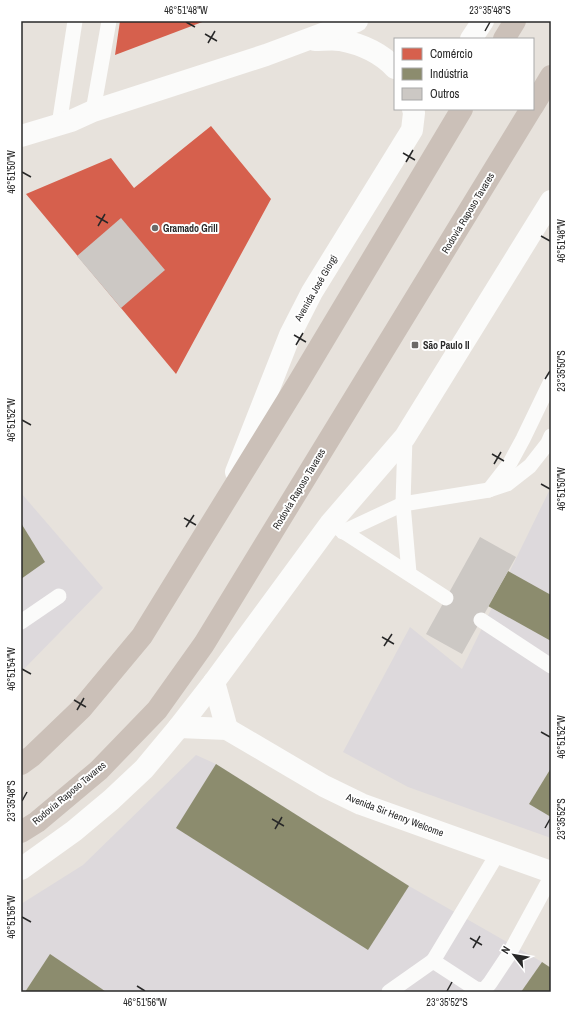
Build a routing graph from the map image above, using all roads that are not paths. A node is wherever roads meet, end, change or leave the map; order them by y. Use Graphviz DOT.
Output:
graph roads {
  1 [pos="75,21"];
  2 [pos="109,21"];
  3 [pos="357,21"];
  4 [pos="483,21"];
  5 [pos="515,21"];
  6 [pos="472,38"];
  7 [pos="505,38"];
  8 [pos="308,40"];
  9 [pos="394,67"];
  10 [pos="551,76"];
  11 [pos="534,104"];
  12 [pos="425,110"];
  13 [pos="461,110"];
  14 [pos="530,110"];
  15 [pos="93,111"];
  16 [pos="413,120"];
  17 [pos="59,125"];
  18 [pos="21,136"];
  19 [pos="551,201"];
  20 [pos="551,382"];
  21 [pos="551,436"];
  22 [pos="404,437"];
  23 [pos="489,490"];
  24 [pos="225,502"];
  25 [pos="403,504"];
  26 [pos="337,528"];
  27 [pos="409,573"];
  28 [pos="59,596"];
  29 [pos="446,598"];
  30 [pos="481,620"];
  31 [pos="21,622"];
  32 [pos="551,666"];
  33 [pos="214,682"];
  34 [pos="179,727"];
  35 [pos="227,729"];
  36 [pos="21,764"];
  37 [pos="21,832"];
  38 [pos="498,853"];
  39 [pos="21,869"];
  40 [pos="551,872"];
  41 [pos="551,877"];
  42 [pos="433,961"];
  43 [pos="388,992"];
  1 -- 17 [label="lane"];
  2 -- 15 [label="lane"];
  3 -- 8 [label="street"];
  4 -- 6 [label="street"];
  5 -- 7 [label="highway"];
  8 -- 9 [label="street"];
  8 -- 15 [label="street"];
  10 -- 11 [label="highway"];
  12 -- 16 [label="street, Avenida José Giorgi"];
  13 -- 24 [label="highway"];
  14 -- 37 [label="highway, Rodovia Raposo Tavares"];
  15 -- 17 [label="street"];
  16 -- 24 [label="street, Avenida José Giorgi"];
  17 -- 18 [label="street"];
  19 -- 22 [label="street"];
  20 -- 23 [label="lane"];
  21 -- 23 [label="lane"];
  22 -- 25 [label="lane"];
  22 -- 26 [label="street"];
  23 -- 25 [label="lane"];
  24 -- 36 [label="highway"];
  25 -- 26 [label="lane"];
  25 -- 27 [label="lane"];
  26 -- 27 [label="lane"];
  26 -- 33 [label="street"];
  27 -- 29 [label="lane"];
  28 -- 31 [label="lane"];
  30 -- 32 [label="lane"];
  33 -- 34 [label="street"];
  33 -- 35 [label="street"];
  34 -- 35 [label="street"];
  34 -- 39 [label="street"];
  35 -- 38 [label="street, Avenida Sir Henry Welcome"];
  38 -- 40 [label="street, Avenida Sir Henry Welcome"];
  38 -- 42 [label="lane"];
  41 -- 42 [label="lane"];
  42 -- 43 [label="lane"];
}
